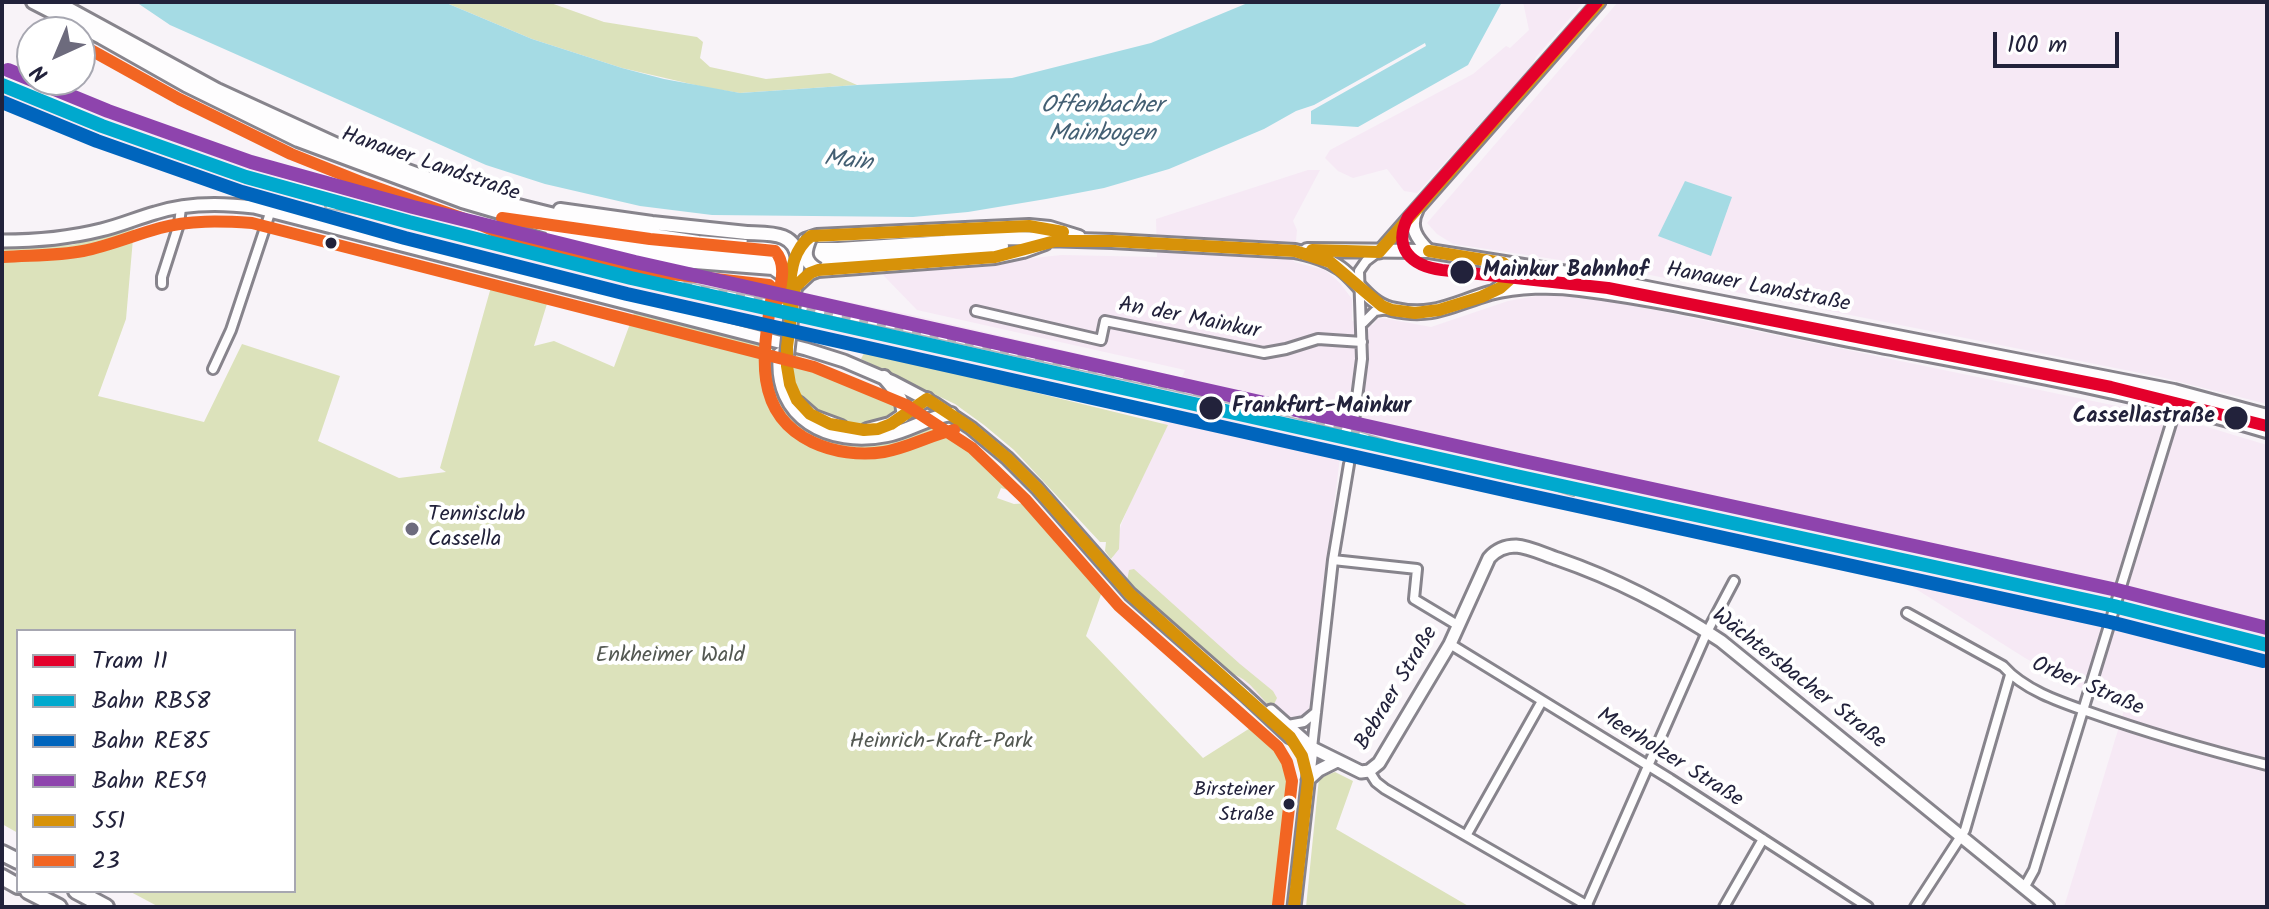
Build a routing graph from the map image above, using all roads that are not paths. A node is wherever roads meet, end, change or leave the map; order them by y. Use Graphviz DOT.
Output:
graph roads {
  1 [pos="33,2"];
  2 [pos="56,2"];
  3 [pos="1599,2"];
  4 [pos="1425,199"];
  5 [pos="506,203"];
  6 [pos="181,208"];
  7 [pos="271,210"];
  8 [pos="487,210"];
  9 [pos="811,236"];
  10 [pos="2,241"];
  11 [pos="1051,241"];
  12 [pos="1089,241"];
  13 [pos="797,250"];
  14 [pos="1295,251"];
  15 [pos="1429,251"];
  16 [pos="1379,252"];
  17 [pos="1497,262"];
  18 [pos="818,270"];
  19 [pos="162,284"];
  20 [pos="1359,286"];
  21 [pos="792,287"];
  22 [pos="1492,293"];
  23 [pos="1389,309"];
  24 [pos="976,311"];
  25 [pos="1362,323"];
  26 [pos="1362,342"];
  27 [pos="213,369"];
  28 [pos="884,377"];
  29 [pos="2162,389"];
  30 [pos="927,399"];
  31 [pos="2176,407"];
  32 [pos="951,414"];
  33 [pos="2267,416"];
  34 [pos="1354,421"];
  35 [pos="906,422"];
  36 [pos="2267,431"];
  37 [pos="1349,464"];
  38 [pos="1493,553"];
  39 [pos="1333,560"];
  40 [pos="1734,581"];
  41 [pos="1907,613"];
  42 [pos="1459,626"];
  43 [pos="1707,632"];
  44 [pos="1450,644"];
  45 [pos="2010,675"];
  46 [pos="1542,701"];
  47 [pos="2082,710"];
  48 [pos="1316,712"];
  49 [pos="1289,731"];
  50 [pos="1312,748"];
  51 [pos="1337,761"];
  52 [pos="2267,765"];
  53 [pos="1647,766"];
  54 [pos="1369,771"];
  55 [pos="1308,780"];
  56 [pos="1467,834"];
  57 [pos="1961,837"];
  58 [pos="1763,839"];
  59 [pos="2024,888"];
  60 [pos="32,893"];
  61 [pos="80,893"];
  62 [pos="1587,906"];
  63 [pos="59,907"];
  64 [pos="106,907"];
  65 [pos="1294,907"];
  66 [pos="1724,907"];
  67 [pos="1868,907"];
  68 [pos="1915,907"];
  69 [pos="2048,907"];
  1 -- 8 [label="main road, Hanauer Landstraße"];
  2 -- 5 [label="main road, Hanauer Landstraße"];
  3 -- 4 [label="street"];
  4 -- 15 [label="street"];
  4 -- 16 [label="street"];
  5 -- 11 [label="main road, Hanauer Landstraße"];
  5 -- 13 [label="main road, bridge"];
  6 -- 7 [label="street"];
  6 -- 10 [label="street"];
  6 -- 19 [label="street"];
  7 -- 27 [label="street"];
  7 -- 28 [label="street"];
  8 -- 11 [label="main road, Hanauer Landstraße"];
  8 -- 21 [label="main road"];
  9 -- 12 [label="main road"];
  9 -- 13 [label="main road, bridge"];
  9 -- 18 [label="main road, bridge"];
  11 -- 12 [label="main road, Hanauer Landstraße"];
  11 -- 18 [label="main road"];
  12 -- 14 [label="main road, Hanauer Landstraße"];
  13 -- 21 [label="main road, bridge"];
  14 -- 16 [label="main road, Hanauer Landstraße"];
  14 -- 20 [label="main road, Hanauer Landstraße"];
  15 -- 16 [label="main road, Hanauer Landstraße"];
  15 -- 17 [label="main road, Hanauer Landstraße"];
  16 -- 20 [label="street"];
  17 -- 22 [label="main road"];
  17 -- 29 [label="main road, Hanauer Landstraße"];
  18 -- 21 [label="main road, bridge"];
  20 -- 23 [label="main road, Hanauer Landstraße"];
  20 -- 25 [label="street"];
  21 -- 35 [label="main road, bridge"];
  22 -- 23 [label="main road, Hanauer Landstraße"];
  22 -- 31 [label="main road, Hanauer Landstraße"];
  23 -- 25 [label="street"];
  24 -- 26 [label="street, An der Mainkur"];
  25 -- 26 [label="street"];
  26 -- 34 [label="street"];
  28 -- 30 [label="street"];
  28 -- 35 [label="main road"];
  29 -- 31 [label="street"];
  29 -- 33 [label="main road, Hanauer Landstraße"];
  30 -- 32 [label="street"];
  30 -- 35 [label="main road"];
  31 -- 36 [label="main road, Hanauer Landstraße"];
  31 -- 47 [label="street"];
  32 -- 35 [label="main road"];
  32 -- 49 [label="street"];
  37 -- 39 [label="street"];
  38 -- 42 [label="street, Bebraer Straße"];
  38 -- 43 [label="street, Wächtersbacher Straße"];
  39 -- 42 [label="street, Bebraer Straße"];
  39 -- 48 [label="street"];
  40 -- 43 [label="street"];
  41 -- 45 [label="street, Orber Straße"];
  42 -- 44 [label="street, Bebraer Straße"];
  43 -- 53 [label="street"];
  43 -- 57 [label="street, Wächtersbacher Straße"];
  44 -- 46 [label="street, Meerholzer Straße"];
  44 -- 54 [label="street, Bebraer Straße"];
  45 -- 47 [label="street, Orber Straße"];
  45 -- 57 [label="street"];
  46 -- 53 [label="street, Meerholzer Straße"];
  46 -- 56 [label="street"];
  47 -- 52 [label="street, Orber Straße"];
  47 -- 59 [label="street"];
  48 -- 49 [label="street"];
  48 -- 50 [label="street"];
  49 -- 50 [label="street"];
  49 -- 55 [label="street"];
  50 -- 51 [label="street"];
  50 -- 55 [label="street"];
  51 -- 54 [label="street"];
  51 -- 55 [label="street"];
  53 -- 58 [label="street, Meerholzer Straße"];
  53 -- 62 [label="street"];
  54 -- 56 [label="street"];
  55 -- 65 [label="street"];
  56 -- 62 [label="street"];
  57 -- 59 [label="street, Wächtersbacher Straße"];
  57 -- 68 [label="street"];
  58 -- 66 [label="street"];
  58 -- 67 [label="street, Meerholzer Straße"];
  59 -- 69 [label="street, Wächtersbacher Straße"];
  60 -- 63 [label="highway"];
  61 -- 64 [label="highway"];
}
